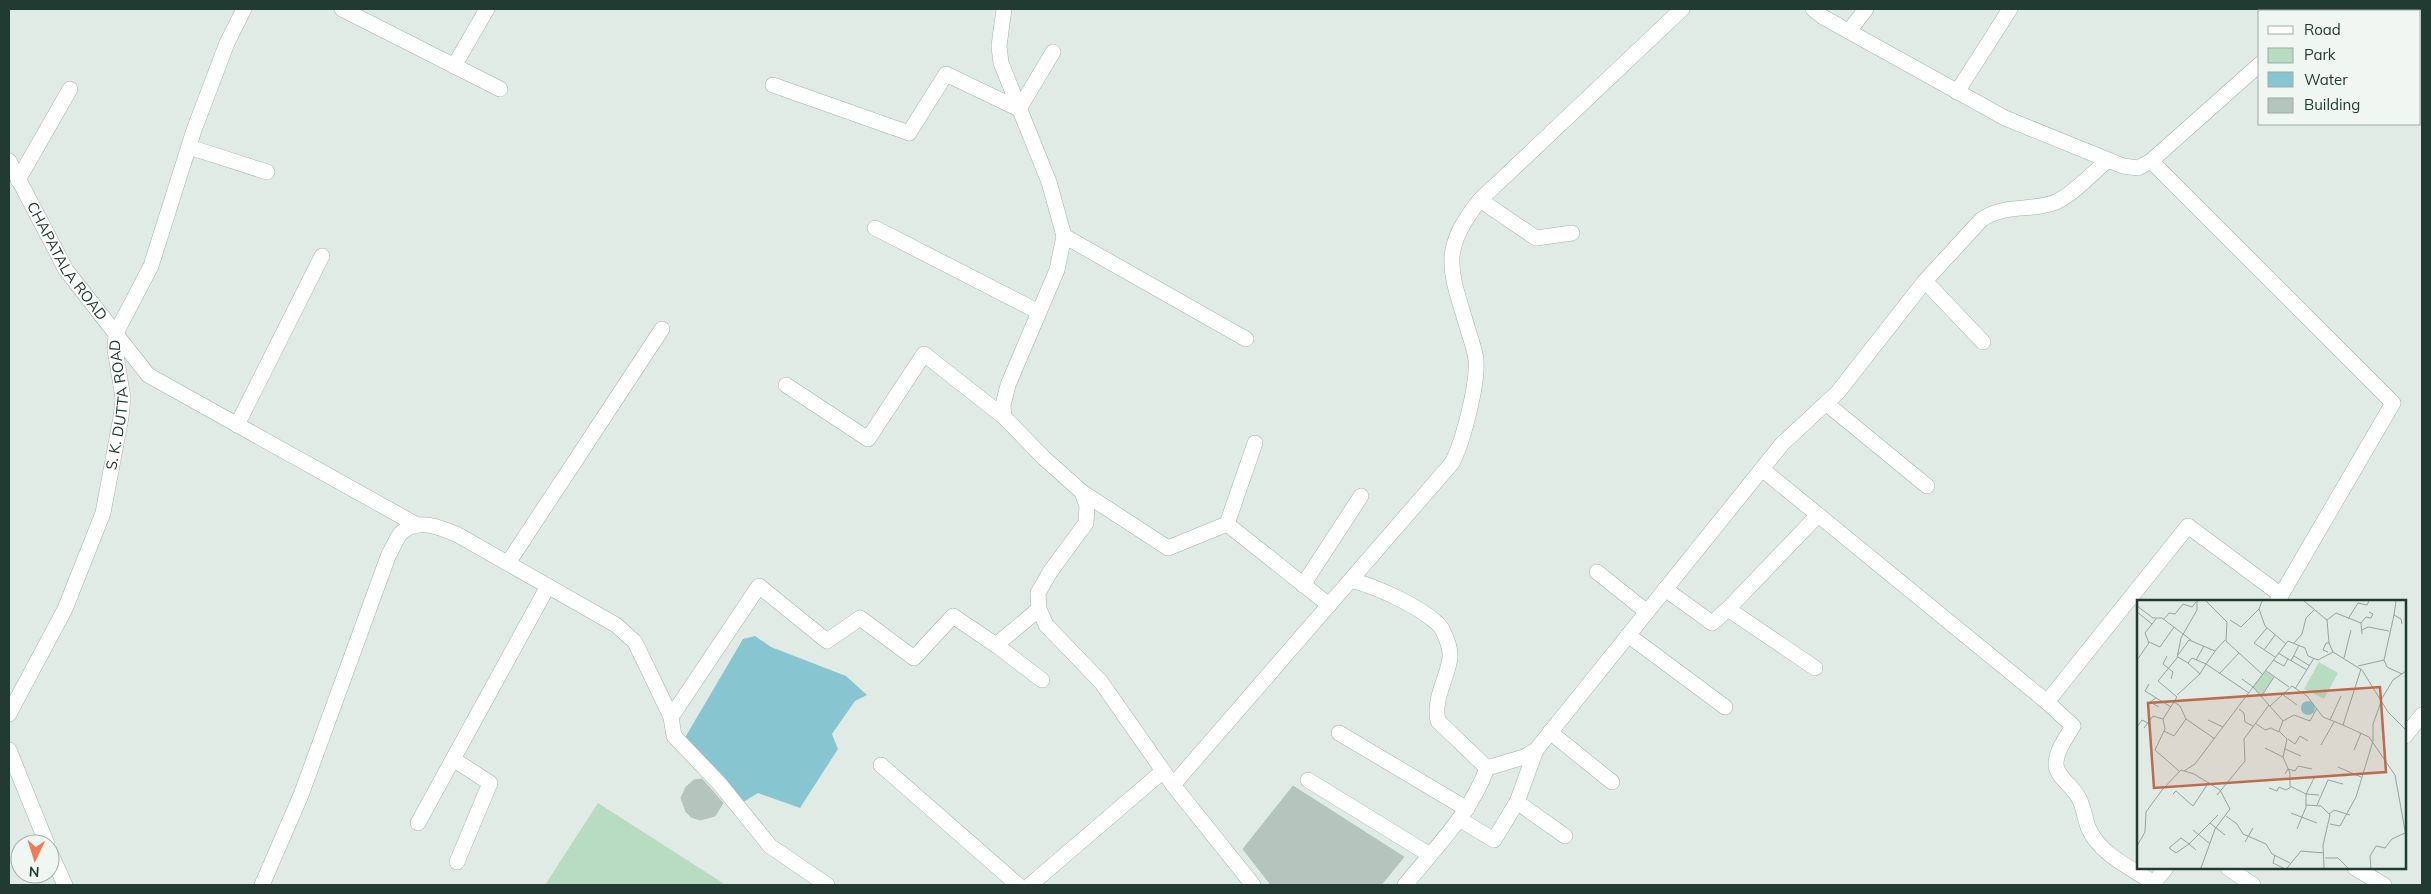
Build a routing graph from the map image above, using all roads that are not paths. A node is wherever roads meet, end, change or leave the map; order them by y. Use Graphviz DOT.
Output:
graph roads {
  1 [pos="244,9"];
  2 [pos="342,9"];
  3 [pos="487,9"];
  4 [pos="1004,9"];
  5 [pos="1682,9"];
  6 [pos="1813,9"];
  7 [pos="1866,9"];
  8 [pos="2010,9"];
  9 [pos="1849,31"];
  10 [pos="1053,52"];
  11 [pos="454,66"];
  12 [pos="2258,66"];
  13 [pos="773,85"];
  14 [pos="70,89"];
  15 [pos="500,89"];
  16 [pos="1958,92"];
  17 [pos="1019,109"];
  18 [pos="189,147"];
  19 [pos="2108,160"];
  20 [pos="9,161"];
  21 [pos="2151,161"];
  22 [pos="267,172"];
  23 [pos="18,180"];
  24 [pos="1480,200"];
  25 [pos="876,228"];
  26 [pos="1572,233"];
  27 [pos="1064,236"];
  28 [pos="322,256"];
  29 [pos="1925,281"];
  30 [pos="1039,312"];
  31 [pos="662,328"];
  32 [pos="116,333"];
  33 [pos="1246,339"];
  34 [pos="1983,342"];
  35 [pos="786,386"];
  36 [pos="1827,404"];
  37 [pos="1004,417"];
  38 [pos="237,425"];
  39 [pos="1255,442"];
  40 [pos="1762,469"];
  41 [pos="1927,486"];
  42 [pos="1082,492"];
  43 [pos="1361,496"];
  44 [pos="1818,515"];
  45 [pos="1227,524"];
  46 [pos="417,525"];
  47 [pos="508,563"];
  48 [pos="1597,572"];
  49 [pos="1352,580"];
  50 [pos="1303,584"];
  51 [pos="548,586"];
  52 [pos="1665,589"];
  53 [pos="2279,598"];
  54 [pos="1329,605"];
  55 [pos="1039,609"];
  56 [pos="1728,609"];
  57 [pos="1647,612"];
  58 [pos="1628,635"];
  59 [pos="996,645"];
  60 [pos="1815,668"];
  61 [pos="1042,680"];
  62 [pos="2047,702"];
  63 [pos="1725,706"];
  64 [pos="9,714"];
  65 [pos="2422,715"];
  66 [pos="671,717"];
  67 [pos="1550,732"];
  68 [pos="1339,733"];
  69 [pos="2406,735"];
  70 [pos="9,750"];
  71 [pos="1536,750"];
  72 [pos="453,759"];
  73 [pos="881,765"];
  74 [pos="1487,768"];
  75 [pos="1163,771"];
  76 [pos="1308,780"];
  77 [pos="1612,782"];
  78 [pos="1173,785"];
  79 [pos="1517,802"];
  80 [pos="1463,814"];
  81 [pos="418,823"];
  82 [pos="43,834"];
  83 [pos="1565,836"];
  84 [pos="1430,855"];
  85 [pos="457,862"];
  86 [pos="2165,869"];
  87 [pos="2229,869"];
  88 [pos="2357,869"];
  89 [pos="1247,882"];
  90 [pos="2153,884"];
  91 [pos="262,885"];
  92 [pos="828,885"];
  93 [pos="1018,885"];
  94 [pos="1030,885"];
  95 [pos="1405,885"];
  96 [pos="2253,885"];
  97 [pos="2384,885"];
  1 -- 18 [label="street, S. K. DUTTA ROAD"];
  2 -- 11 [label="street"];
  3 -- 11 [label="street"];
  4 -- 17 [label="street"];
  5 -- 24 [label="street"];
  6 -- 9 [label="street"];
  7 -- 9 [label="street"];
  8 -- 16 [label="street"];
  9 -- 16 [label="street"];
  10 -- 17 [label="street"];
  11 -- 15 [label="street"];
  12 -- 21 [label="street"];
  13 -- 17 [label="street"];
  14 -- 23 [label="street"];
  16 -- 19 [label="street"];
  17 -- 27 [label="street"];
  18 -- 22 [label="street"];
  18 -- 32 [label="street, S. K. DUTTA ROAD"];
  19 -- 21 [label="street"];
  19 -- 29 [label="street"];
  20 -- 23 [label="street, CHAPATALA ROAD"];
  21 -- 53 [label="street"];
  23 -- 32 [label="street, CHAPATALA ROAD"];
  24 -- 26 [label="street"];
  24 -- 49 [label="street"];
  25 -- 30 [label="street"];
  27 -- 30 [label="street"];
  27 -- 33 [label="street"];
  28 -- 38 [label="street"];
  29 -- 34 [label="street"];
  29 -- 36 [label="street"];
  30 -- 37 [label="street"];
  31 -- 47 [label="street"];
  32 -- 38 [label="street, CHAPATALA ROAD"];
  32 -- 64 [label="street, S. K. DUTTA ROAD"];
  35 -- 37 [label="street"];
  36 -- 40 [label="street"];
  36 -- 41 [label="street"];
  37 -- 42 [label="street"];
  38 -- 46 [label="street, CHAPATALA ROAD"];
  39 -- 45 [label="street"];
  40 -- 44 [label="street"];
  40 -- 52 [label="street"];
  42 -- 45 [label="street"];
  42 -- 55 [label="street"];
  43 -- 50 [label="street"];
  44 -- 56 [label="street"];
  44 -- 62 [label="street"];
  45 -- 50 [label="street"];
  46 -- 47 [label="street"];
  46 -- 91 [label="street"];
  47 -- 51 [label="street"];
  48 -- 57 [label="street"];
  49 -- 54 [label="street"];
  49 -- 74 [label="street"];
  50 -- 54 [label="street"];
  51 -- 66 [label="street"];
  51 -- 72 [label="street"];
  52 -- 56 [label="street"];
  52 -- 57 [label="street"];
  53 -- 62 [label="street"];
  54 -- 78 [label="street"];
  55 -- 59 [label="street"];
  55 -- 75 [label="street"];
  56 -- 60 [label="street"];
  57 -- 58 [label="street"];
  58 -- 63 [label="street"];
  58 -- 67 [label="street"];
  59 -- 61 [label="street"];
  59 -- 66 [label="street"];
  62 -- 90 [label="street"];
  65 -- 69 [label="street"];
  66 -- 92 [label="street"];
  67 -- 71 [label="street"];
  67 -- 77 [label="street"];
  68 -- 80 [label="street"];
  70 -- 82 [label="street"];
  71 -- 74 [label="street"];
  71 -- 79 [label="street"];
  72 -- 81 [label="street"];
  72 -- 85 [label="street"];
  73 -- 93 [label="street"];
  74 -- 80 [label="street"];
  75 -- 78 [label="street"];
  75 -- 94 [label="street"];
  76 -- 84 [label="street"];
  78 -- 89 [label="street"];
  79 -- 80 [label="street"];
  79 -- 83 [label="street"];
  80 -- 84 [label="street"];
  84 -- 95 [label="street"];
  86 -- 90 [label="street"];
  87 -- 96 [label="street"];
  88 -- 97 [label="street"];
}
